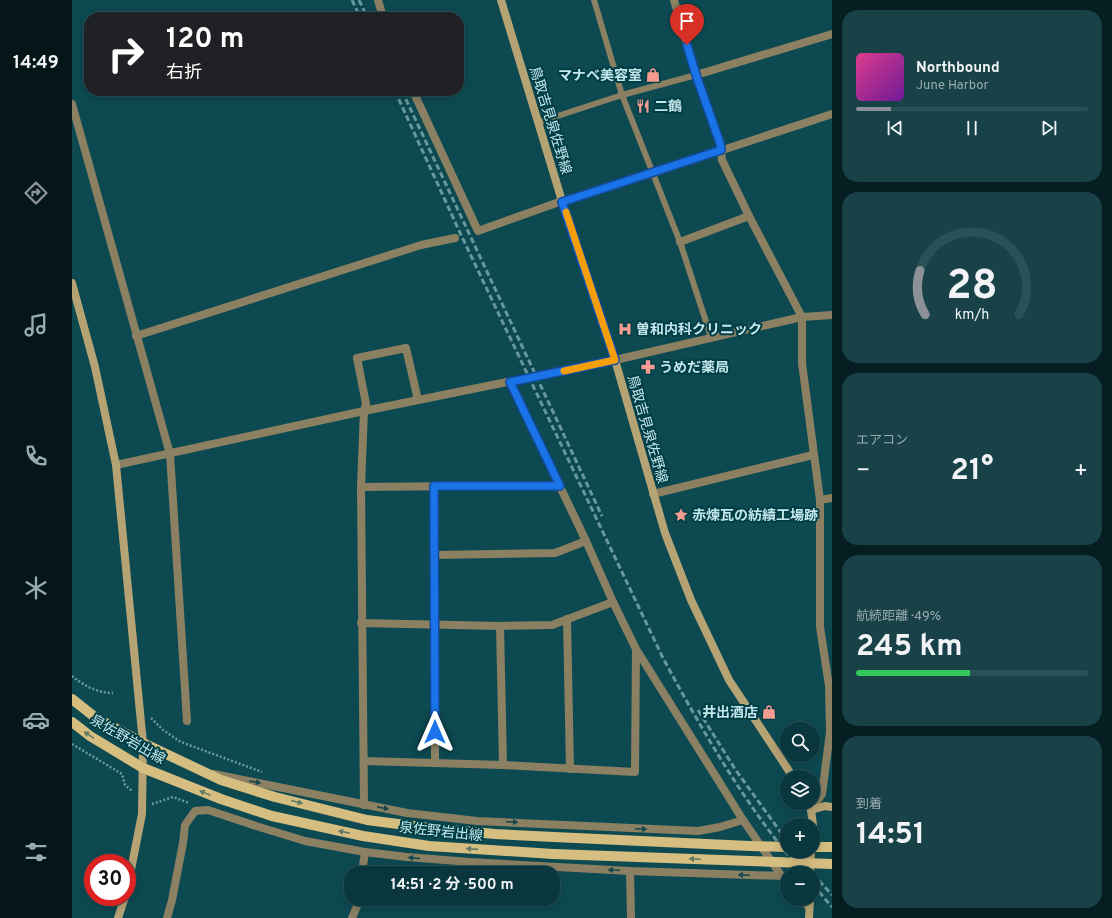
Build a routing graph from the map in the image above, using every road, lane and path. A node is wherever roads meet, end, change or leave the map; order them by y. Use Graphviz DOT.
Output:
graph roads {
  1 [pos="378,0"];
  2 [pos="501,0"];
  3 [pos="594,0"];
  4 [pos="674,0"];
  5 [pos="382,12"];
  6 [pos="832,34"];
  7 [pos="696,75"];
  8 [pos="622,95"];
  9 [pos="415,96"];
  10 [pos="72,104"];
  11 [pos="832,114"];
  12 [pos="538,122"];
  13 [pos="721,150"];
  14 [pos="653,173"];
  15 [pos="562,202"];
  16 [pos="749,216"];
  17 [pos="455,238"];
  18 [pos="680,242"];
  19 [pos="72,283"];
  20 [pos="832,315"];
  21 [pos="802,317"];
  22 [pos="136,336"];
  23 [pos="711,337"];
  24 [pos="615,360"];
  25 [pos="510,382"];
  26 [pos="418,400"];
  27 [pos="364,411"];
  28 [pos="170,454"];
  29 [pos="813,455"];
  30 [pos="116,465"];
  31 [pos="434,486"];
  32 [pos="560,486"];
  33 [pos="361,487"];
  34 [pos="653,494"];
  35 [pos="832,498"];
  36 [pos="820,500"];
  37 [pos="586,541"];
  38 [pos="435,555"];
  39 [pos="613,602"];
  40 [pos="567,619"];
  41 [pos="362,623"];
  42 [pos="434,624"];
  43 [pos="500,626"];
  44 [pos="636,649"];
  45 [pos="72,676"];
  46 [pos="114,693"];
  47 [pos="72,699"];
  48 [pos="147,713"];
  49 [pos="187,721"];
  50 [pos="72,722"];
  51 [pos="144,743"];
  52 [pos="72,744"];
  53 [pos="364,761"];
  54 [pos="435,763"];
  55 [pos="503,765"];
  56 [pos="143,768"];
  57 [pos="570,769"];
  58 [pos="788,770"];
  59 [pos="203,772"];
  60 [pos="266,773"];
  61 [pos="134,793"];
  62 [pos="820,796"];
  63 [pos="152,804"];
  64 [pos="364,804"];
  65 [pos="820,806"];
  66 [pos="832,807"];
  67 [pos="208,810"];
  68 [pos="743,820"];
  69 [pos="780,847"];
  70 [pos="820,847"];
  71 [pos="832,847"];
  72 [pos="365,852"];
  73 [pos="134,854"];
  74 [pos="832,864"];
  75 [pos="363,866"];
  76 [pos="630,871"];
  77 [pos="780,873"];
  78 [pos="780,880"];
  79 [pos="122,906"];
  80 [pos="357,906"];
  81 [pos="809,906"];
  82 [pos="118,918"];
  83 [pos="167,918"];
  84 [pos="352,918"];
  85 [pos="631,918"];
  86 [pos="809,918"];
  1 -- 5 [label="street"];
  2 -- 12 [label="main road, 鳥取吉見泉佐野線"];
  3 -- 8 [label="lane"];
  4 -- 7 [label="street"];
  6 -- 7 [label="street"];
  7 -- 8 [label="lane"];
  7 -- 13 [label="street"];
  8 -- 12 [label="lane"];
  8 -- 14 [label="lane"];
  9 -- 15 [label="street"];
  10 -- 22 [label="street"];
  11 -- 13 [label="street"];
  12 -- 15 [label="main road, 鳥取吉見泉佐野線"];
  13 -- 14 [label="street"];
  13 -- 16 [label="street"];
  14 -- 15 [label="street"];
  14 -- 18 [label="lane"];
  15 -- 24 [label="main road, 鳥取吉見泉佐野線"];
  16 -- 18 [label="street"];
  16 -- 21 [label="street"];
  17 -- 22 [label="street"];
  18 -- 23 [label="lane"];
  19 -- 30 [label="main road"];
  20 -- 21 [label="street"];
  21 -- 23 [label="street"];
  21 -- 29 [label="street"];
  22 -- 28 [label="street"];
  23 -- 24 [label="street"];
  24 -- 25 [label="street"];
  24 -- 34 [label="main road, 鳥取吉見泉佐野線"];
  25 -- 26 [label="street"];
  25 -- 32 [label="street"];
  26 -- 27 [label="street"];
  26 -- 27 [label="street"];
  27 -- 28 [label="street"];
  27 -- 33 [label="street"];
  28 -- 30 [label="street"];
  28 -- 49 [label="street"];
  29 -- 34 [label="street"];
  29 -- 36 [label="street"];
  30 -- 51 [label="main road"];
  31 -- 32 [label="street"];
  31 -- 33 [label="street"];
  31 -- 38 [label="street"];
  32 -- 37 [label="street"];
  33 -- 41 [label="street"];
  34 -- 58 [label="main road, 鳥取吉見泉佐野線"];
  35 -- 36 [label="street"];
  36 -- 62 [label="street"];
  37 -- 38 [label="street"];
  37 -- 39 [label="street"];
  38 -- 42 [label="street"];
  39 -- 40 [label="street"];
  39 -- 44 [label="street"];
  40 -- 43 [label="street"];
  40 -- 57 [label="street"];
  41 -- 42 [label="street"];
  41 -- 53 [label="street"];
  42 -- 43 [label="street"];
  42 -- 54 [label="street"];
  43 -- 55 [label="street"];
  44 -- 57 [label="street"];
  44 -- 68 [label="street"];
  45 -- 46 [label="path"];
  47 -- 51 [label="main road, 泉佐野岩出線"];
  48 -- 60 [label="path"];
  56 -- 50 [label="main road, 泉佐野岩出線, one-way"];
  51 -- 56 [label="main road"];
  51 -- 59 [label="main road, 泉佐野岩出線"];
  52 -- 61 [label="path"];
  53 -- 54 [label="street"];
  53 -- 64 [label="street"];
  54 -- 55 [label="street"];
  55 -- 57 [label="street"];
  56 -- 73 [label="main road"];
  74 -- 56 [label="main road, 泉佐野岩出線, one-way, bridge"];
  59 -- 64 [label="street, one-way"];
  59 -- 69 [label="main road, 泉佐野岩出線, one-way, bridge"];
  63 -- 67 [label="path"];
  64 -- 68 [label="street, one-way"];
  65 -- 66 [label="main road"];
  67 -- 72 [label="street"];
  67 -- 83 [label="street"];
  68 -- 77 [label="street"];
  70 -- 71 [label="main road"];
  72 -- 75 [label="street"];
  76 -- 72 [label="street, one-way"];
  78 -- 76 [label="street, one-way"];
  76 -- 85 [label="street"];
  79 -- 82 [label="main road"];
  80 -- 84 [label="street"];
  81 -- 86 [label="main road"];
}
